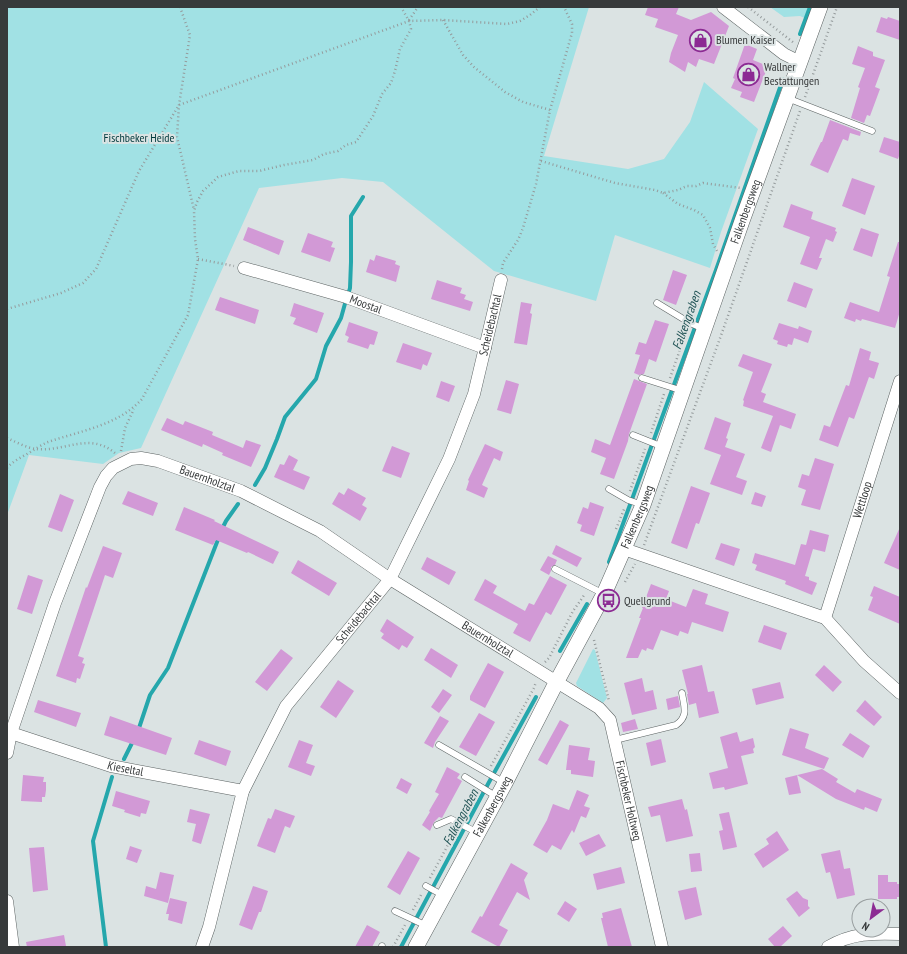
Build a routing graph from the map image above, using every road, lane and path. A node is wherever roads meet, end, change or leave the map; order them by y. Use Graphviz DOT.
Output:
graph roads {
  1 [pos="180,7"];
  2 [pos="402,7"];
  3 [pos="418,7"];
  4 [pos="540,7"];
  5 [pos="564,7"];
  6 [pos="723,7"];
  7 [pos="748,7"];
  8 [pos="820,7"];
  9 [pos="443,20"];
  10 [pos="409,21"];
  11 [pos="792,41"];
  12 [pos="800,62"];
  13 [pos="787,98"];
  14 [pos="179,105"];
  15 [pos="550,110"];
  16 [pos="872,131"];
  17 [pos="541,161"];
  18 [pos="739,187"];
  19 [pos="663,193"];
  20 [pos="194,212"];
  21 [pos="717,255"];
  22 [pos="198,259"];
  23 [pos="244,268"];
  24 [pos="500,280"];
  25 [pos="700,298"];
  26 [pos="657,303"];
  27 [pos="7,309"];
  28 [pos="697,326"];
  29 [pos="485,348"];
  30 [pos="642,378"];
  31 [pos="900,381"];
  32 [pos="674,388"];
  33 [pos="134,408"];
  34 [pos="633,435"];
  35 [pos="7,438"];
  36 [pos="655,443"];
  37 [pos="36,449"];
  38 [pos="7,468"];
  39 [pos="609,489"];
  40 [pos="634,502"];
  41 [pos="615,533"];
  42 [pos="624,549"];
  43 [pos="555,569"];
  44 [pos="390,579"];
  45 [pos="590,587"];
  46 [pos="604,594"];
  47 [pos="825,618"];
  48 [pos="587,626"];
  49 [pos="538,670"];
  50 [pos="557,681"];
  51 [pos="682,693"];
  52 [pos="900,693"];
  53 [pos="610,720"];
  54 [pos="11,733"];
  55 [pos="615,740"];
  56 [pos="439,745"];
  57 [pos="7,753"];
  58 [pos="489,774"];
  59 [pos="464,777"];
  60 [pos="500,780"];
  61 [pos="243,791"];
  62 [pos="487,791"];
  63 [pos="461,824"];
  64 [pos="437,825"];
  65 [pos="473,830"];
  66 [pos="433,890"];
  67 [pos="7,901"];
  68 [pos="395,911"];
  69 [pos="410,918"];
  70 [pos="423,924"];
  71 [pos="900,934"];
  72 [pos="13,947"];
  73 [pos="202,947"];
  74 [pos="393,947"];
  75 [pos="416,947"];
  76 [pos="662,947"];
  77 [pos="828,947"];
  1 -- 14 [label="path"];
  2 -- 10 [label="path"];
  3 -- 10 [label="path"];
  4 -- 9 [label="path"];
  5 -- 15 [label="path"];
  6 -- 12 [label="street"];
  7 -- 11 [label="path"];
  8 -- 12 [label="street, Falkenbergsweg"];
  9 -- 10 [label="path"];
  9 -- 15 [label="path"];
  10 -- 14 [label="path"];
  10 -- 20 [label="path"];
  12 -- 13 [label="street, Falkenbergsweg"];
  13 -- 16 [label="lane"];
  13 -- 28 [label="street, Falkenbergsweg"];
  14 -- 20 [label="path"];
  14 -- 27 [label="path"];
  15 -- 17 [label="path"];
  17 -- 19 [label="path"];
  17 -- 24 [label="path"];
  18 -- 19 [label="path"];
  19 -- 21 [label="path"];
  20 -- 22 [label="path"];
  22 -- 23 [label="path"];
  22 -- 33 [label="path"];
  23 -- 29 [label="street, Moostal"];
  24 -- 29 [label="street, Scheidebachtal"];
  25 -- 28 [label="path"];
  26 -- 28 [label="lane"];
  28 -- 32 [label="street, Falkenbergsweg"];
  28 -- 32 [label="path"];
  29 -- 44 [label="street, Scheidebachtal"];
  30 -- 32 [label="lane"];
  31 -- 47 [label="street, Wettloop"];
  32 -- 36 [label="street, Falkenbergsweg"];
  32 -- 36 [label="path"];
  33 -- 37 [label="path"];
  33 -- 37 [label="path"];
  34 -- 36 [label="lane"];
  35 -- 37 [label="path"];
  36 -- 40 [label="street, Falkenbergsweg"];
  36 -- 40 [label="path"];
  37 -- 38 [label="path"];
  39 -- 40 [label="lane"];
  40 -- 41 [label="path"];
  40 -- 42 [label="street, Falkenbergsweg"];
  42 -- 46 [label="street, Falkenbergsweg"];
  42 -- 47 [label="street"];
  43 -- 45 [label="lane"];
  44 -- 49 [label="street, Bauernholztal"];
  44 -- 54 [label="street, Bauernholztal"];
  44 -- 61 [label="street, Scheidebachtal"];
  45 -- 46 [label="lane"];
  45 -- 49 [label="path"];
  46 -- 48 [label="street, Falkenbergsweg"];
  47 -- 52 [label="street"];
  48 -- 50 [label="street, Falkenbergsweg"];
  48 -- 53 [label="path"];
  49 -- 50 [label="street, Bauernholztal"];
  49 -- 58 [label="path"];
  50 -- 53 [label="street, Fischbeker Holtweg"];
  50 -- 60 [label="street, Falkenbergsweg"];
  51 -- 55 [label="lane"];
  53 -- 55 [label="street, Fischbeker Holtweg"];
  54 -- 57 [label="street, Bauernholztal"];
  54 -- 61 [label="street, Kieseltal"];
  55 -- 76 [label="street, Fischbeker Holtweg"];
  56 -- 58 [label="lane"];
  58 -- 60 [label="lane"];
  59 -- 62 [label="lane"];
  60 -- 62 [label="street, Falkenbergsweg"];
  61 -- 73 [label="street, Scheidebachtal"];
  62 -- 63 [label="path"];
  62 -- 65 [label="street, Falkenbergsweg"];
  63 -- 64 [label="lane"];
  63 -- 65 [label="lane"];
  63 -- 66 [label="path"];
  65 -- 66 [label="street, Falkenbergsweg"];
  66 -- 69 [label="path"];
  66 -- 70 [label="street, Falkenbergsweg"];
  67 -- 72 [label="street"];
  68 -- 69 [label="lane"];
  69 -- 70 [label="lane"];
  69 -- 74 [label="path"];
  70 -- 75 [label="street, Falkenbergsweg"];
  71 -- 77 [label="street"];
}
